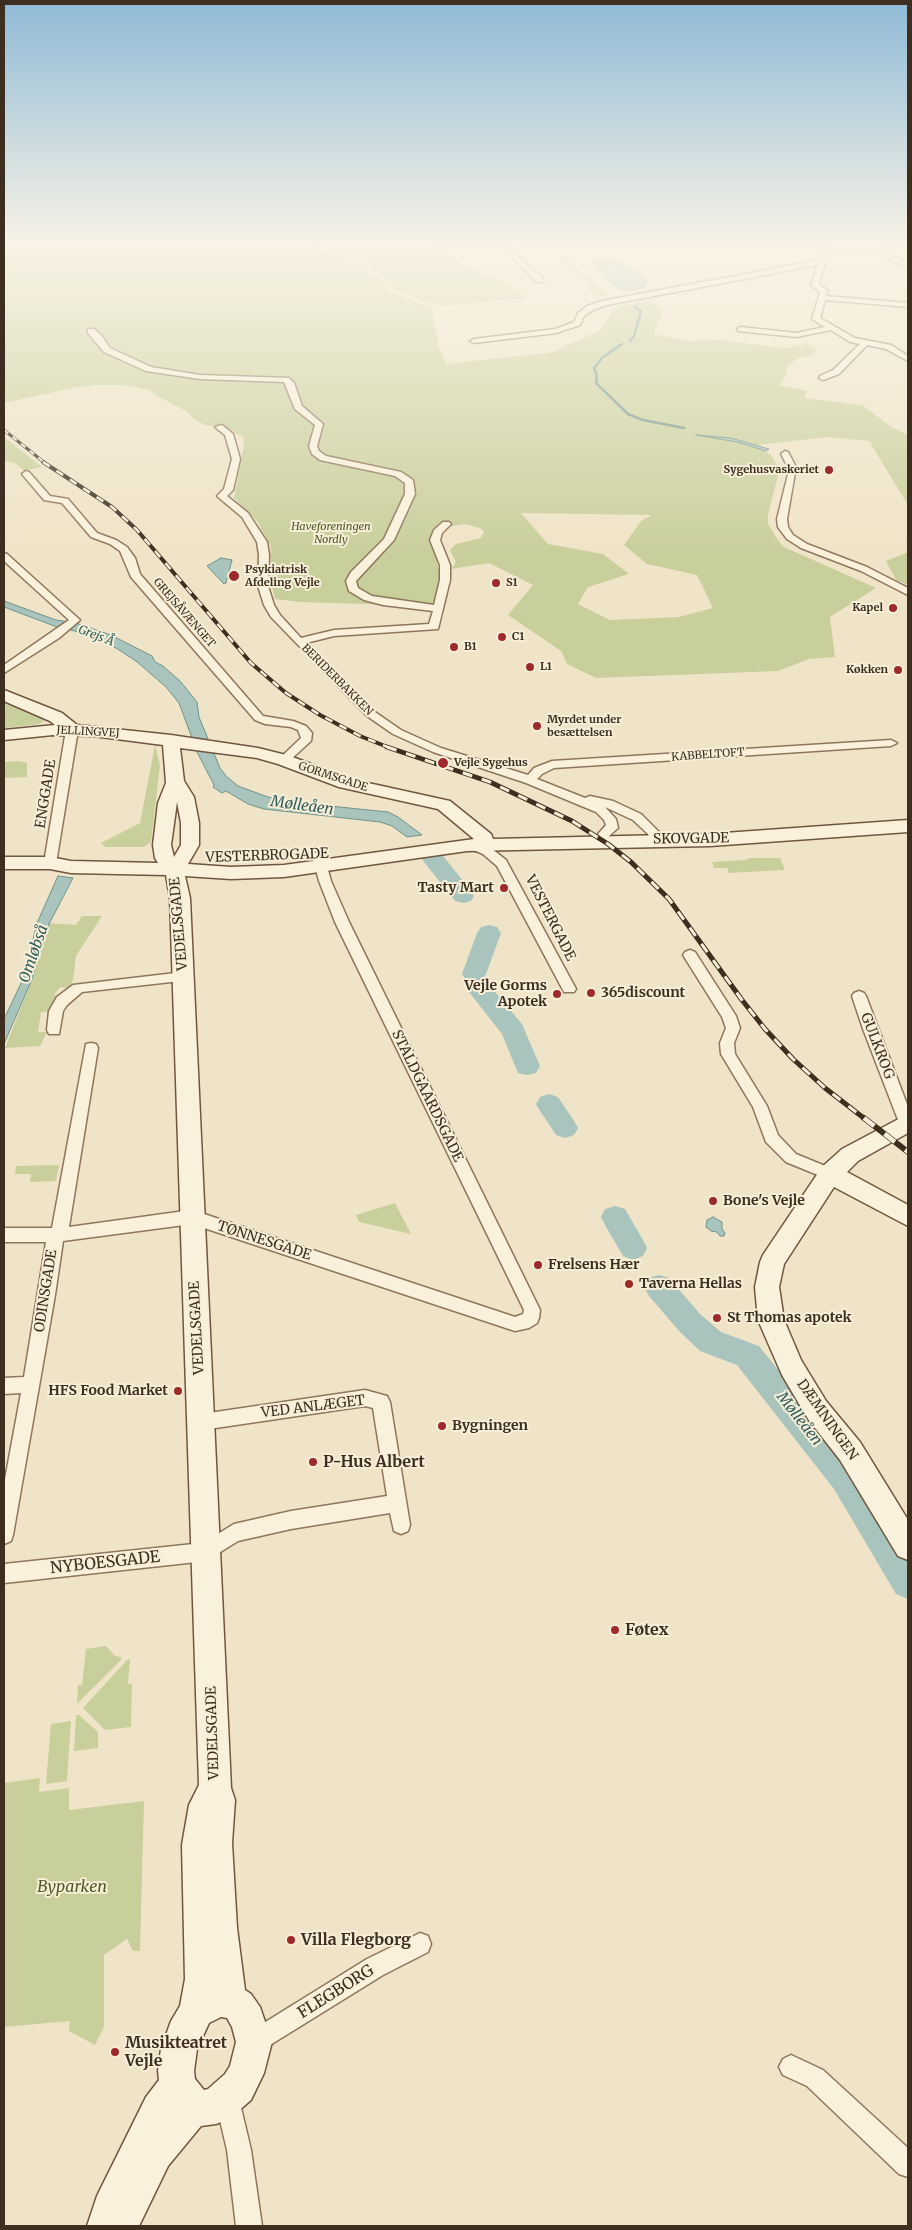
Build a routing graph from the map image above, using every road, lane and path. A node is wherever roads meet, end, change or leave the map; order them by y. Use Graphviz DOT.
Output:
graph roads {
  1 [pos="105,347"];
  2 [pos="861,347"];
  3 [pos="881,347"];
  4 [pos="908,347"];
  5 [pos="893,350"];
  6 [pos="908,359"];
  7 [pos="824,378"];
  8 [pos="219,427"];
  9 [pos="785,454"];
  10 [pos="26,474"];
  11 [pos="446,524"];
  12 [pos="4,556"];
  13 [pos="908,592"];
  14 [pos="437,608"];
  15 [pos="299,642"];
  16 [pos="4,670"];
  17 [pos="4,695"];
  18 [pos="4,735"];
  19 [pos="70,737"];
  20 [pos="178,741"];
  21 [pos="890,742"];
  22 [pos="284,760"];
  23 [pos="530,780"];
  24 [pos="575,798"];
  25 [pos="908,814"];
  26 [pos="908,826"];
  27 [pos="604,834"];
  28 [pos="655,836"];
  29 [pos="479,842"];
  30 [pos="511,845"];
  31 [pos="174,862"];
  32 [pos="320,862"];
  33 [pos="4,863"];
  34 [pos="502,863"];
  35 [pos="50,864"];
  36 [pos="690,955"];
  37 [pos="184,977"];
  38 [pos="569,989"];
  39 [pos="859,996"];
  40 [pos="54,1030"];
  41 [pos="90,1048"];
  42 [pos="908,1124"];
  43 [pos="830,1174"];
  44 [pos="908,1216"];
  45 [pos="192,1217"];
  46 [pos="4,1235"];
  47 [pos="58,1235"];
  48 [pos="515,1324"];
  49 [pos="31,1385"];
  50 [pos="4,1386"];
  51 [pos="202,1422"];
  52 [pos="398,1503"];
  53 [pos="401,1525"];
  54 [pos="4,1535"];
  55 [pos="908,1546"];
  56 [pos="206,1552"];
  57 [pos="4,1574"];
  58 [pos="215,1788"];
  59 [pos="420,1944"];
  60 [pos="230,2000"];
  61 [pos="197,2012"];
  62 [pos="254,2042"];
  63 [pos="792,2067"];
  64 [pos="200,2096"];
  65 [pos="908,2165"];
  66 [pos="106,2226"];
  67 [pos="116,2226"];
  68 [pos="250,2226"];
  1 -- 14 [label="street"];
  2 -- 7 [label="street"];
  3 -- 5 [label="street"];
  4 -- 5 [label="street"];
  5 -- 6 [label="street"];
  8 -- 15 [label="street"];
  9 -- 13 [label="street"];
  10 -- 22 [label="street, GREJSÅVÆNGET"];
  11 -- 14 [label="street, BERIDERBAKKEN"];
  12 -- 16 [label="street"];
  14 -- 15 [label="street, BERIDERBAKKEN"];
  15 -- 23 [label="street, BERIDERBAKKEN"];
  17 -- 19 [label="main road"];
  18 -- 19 [label="main road, JELLINGVEJ"];
  19 -- 20 [label="main road, JELLINGVEJ"];
  19 -- 35 [label="street, ENGGADE"];
  20 -- 22 [label="main road, GORMSGADE"];
  20 -- 31 [label="main road, VEDELSGADE"];
  21 -- 23 [label="street, KABBELTOFT"];
  22 -- 29 [label="main road, GORMSGADE"];
  23 -- 24 [label="street, BERIDERBAKKEN"];
  24 -- 27 [label="street, BERIDERBAKKEN"];
  24 -- 28 [label="street, BERIDERBAKKEN"];
  25 -- 28 [label="main road, SKOVGADE"];
  26 -- 28 [label="main road, SKOVGADE"];
  27 -- 28 [label="main road, SKOVGADE"];
  27 -- 29 [label="main road, SKOVGADE"];
  28 -- 30 [label="main road, SKOVGADE"];
  29 -- 30 [label="main road, SKOVGADE"];
  29 -- 32 [label="main road, VESTERBROGADE"];
  29 -- 34 [label="street, VESTERGADE"];
  30 -- 34 [label="street"];
  31 -- 32 [label="main road, VESTERBROGADE"];
  31 -- 32 [label="main road, VESTERBROGADE"];
  31 -- 35 [label="main road, VESTERBROGADE"];
  31 -- 37 [label="main road, VEDELSGADE"];
  32 -- 48 [label="street, STALDGAARDSGADE"];
  33 -- 35 [label="main road, VESTERBROGADE"];
  34 -- 38 [label="street, VESTERGADE"];
  36 -- 43 [label="street"];
  37 -- 40 [label="street"];
  37 -- 45 [label="main road, VEDELSGADE"];
  39 -- 42 [label="street, GULKROG"];
  41 -- 47 [label="street, ODINSGADE"];
  42 -- 43 [label="main road, DÆMNINGEN"];
  43 -- 44 [label="main road"];
  43 -- 55 [label="main road, DÆMNINGEN"];
  45 -- 47 [label="street, TØNNESGADE"];
  45 -- 48 [label="street, TØNNESGADE"];
  45 -- 51 [label="main road, VEDELSGADE"];
  46 -- 47 [label="street, TØNNESGADE"];
  47 -- 49 [label="street, ODINSGADE"];
  49 -- 50 [label="street"];
  49 -- 54 [label="street, ODINSGADE"];
  51 -- 52 [label="street, VED ANLÆGET"];
  51 -- 56 [label="main road, VEDELSGADE"];
  52 -- 53 [label="street, VED ANLÆGET"];
  52 -- 56 [label="street"];
  56 -- 57 [label="street, NYBOESGADE"];
  56 -- 58 [label="main road, VEDELSGADE"];
  58 -- 60 [label="main road, VEDELSGADE"];
  58 -- 61 [label="main road, VEDELSGADE"];
  59 -- 62 [label="street, FLEGBORG"];
  60 -- 61 [label="main road"];
  60 -- 62 [label="main road"];
  61 -- 64 [label="main road"];
  62 -- 64 [label="main road"];
  63 -- 65 [label="street"];
  64 -- 66 [label="main road"];
  64 -- 67 [label="main road"];
  64 -- 68 [label="street"];
}
